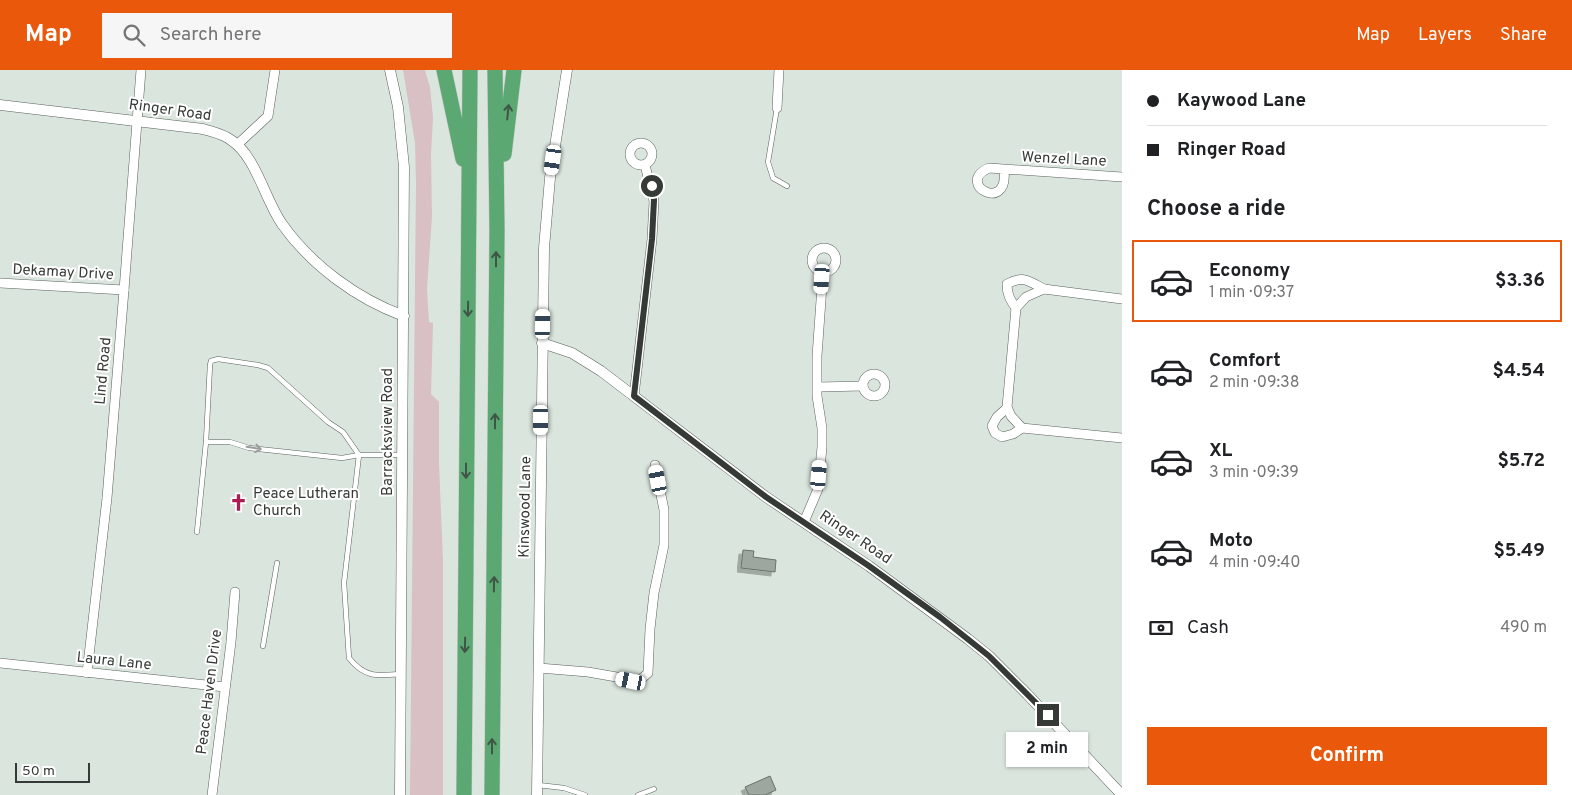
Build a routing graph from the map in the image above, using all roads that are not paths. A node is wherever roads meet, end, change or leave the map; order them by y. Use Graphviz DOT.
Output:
graph roads {
  1 [pos="141,70"];
  2 [pos="275,70"];
  3 [pos="390,70"];
  4 [pos="444,70"];
  5 [pos="470,70"];
  6 [pos="495,70"];
  7 [pos="514,70"];
  8 [pos="566,70"];
  9 [pos="779,70"];
  10 [pos="0,105"];
  11 [pos="777,108"];
  12 [pos="137,121"];
  13 [pos="238,144"];
  14 [pos="645,165"];
  15 [pos="1004,170"];
  16 [pos="1122,177"];
  17 [pos="786,186"];
  18 [pos="469,190"];
  19 [pos="497,230"];
  20 [pos="823,272"];
  21 [pos="0,283"];
  22 [pos="1044,289"];
  23 [pos="124,290"];
  24 [pos="1122,299"];
  25 [pos="1016,308"];
  26 [pos="404,316"];
  27 [pos="542,343"];
  28 [pos="863,386"];
  29 [pos="818,387"];
  30 [pos="634,396"];
  31 [pos="1007,408"];
  32 [pos="1022,428"];
  33 [pos="1122,438"];
  34 [pos="206,442"];
  35 [pos="359,455"];
  36 [pos="403,455"];
  37 [pos="655,465"];
  38 [pos="804,522"];
  39 [pos="197,532"];
  40 [pos="277,564"];
  41 [pos="235,592"];
  42 [pos="263,646"];
  43 [pos="0,663"];
  44 [pos="539,668"];
  45 [pos="87,673"];
  46 [pos="401,674"];
  47 [pos="225,686"];
  48 [pos="654,789"];
  49 [pos="537,790"];
  50 [pos="212,795"];
  51 [pos="400,795"];
  52 [pos="464,795"];
  53 [pos="492,795"];
  54 [pos="585,795"];
  55 [pos="638,795"];
  56 [pos="1122,795"];
  1 -- 12 [label="street, Lind Road"];
  2 -- 13 [label="street"];
  3 -- 26 [label="street, Barracksview Road"];
  4 -- 18 [label="highway"];
  5 -- 18 [label="highway"];
  6 -- 19 [label="highway"];
  19 -- 7 [label="highway, one-way"];
  8 -- 27 [label="street, Kinswood Lane"];
  9 -- 11 [label="street"];
  10 -- 12 [label="street, Ringer Road"];
  11 -- 17 [label="lane"];
  12 -- 13 [label="street, Ringer Road"];
  12 -- 23 [label="street, Lind Road"];
  13 -- 26 [label="street, Ringer Road"];
  14 -- 30 [label="street"];
  15 -- 16 [label="street, Wenzel Lane"];
  18 -- 52 [label="highway, one-way"];
  53 -- 19 [label="highway, one-way"];
  20 -- 29 [label="street"];
  21 -- 23 [label="street, Dekamay Drive"];
  22 -- 24 [label="street"];
  22 -- 25 [label="street"];
  22 -- 25 [label="street"];
  23 -- 45 [label="street, Lind Road"];
  25 -- 31 [label="street"];
  26 -- 36 [label="street, Barracksview Road"];
  27 -- 30 [label="street, Ringer Road"];
  27 -- 44 [label="street, Kinswood Lane"];
  28 -- 29 [label="street"];
  29 -- 38 [label="street"];
  30 -- 38 [label="street, Ringer Road"];
  31 -- 32 [label="street"];
  31 -- 32 [label="street"];
  32 -- 33 [label="street"];
  34 -- 35 [label="lane, one-way"];
  34 -- 35 [label="lane"];
  34 -- 39 [label="lane"];
  35 -- 36 [label="lane"];
  35 -- 46 [label="lane"];
  36 -- 46 [label="street, Barracksview Road"];
  37 -- 44 [label="street"];
  38 -- 56 [label="street, Ringer Road"];
  40 -- 42 [label="lane"];
  41 -- 47 [label="street, Peace Haven Drive"];
  43 -- 45 [label="street, Laura Lane"];
  44 -- 49 [label="street, Kinswood Lane"];
  45 -- 47 [label="street, Laura Lane"];
  46 -- 51 [label="street, Barracksview Road"];
  47 -- 50 [label="street, Peace Haven Drive"];
  48 -- 55 [label="lane"];
  49 -- 54 [label="lane"];
}
